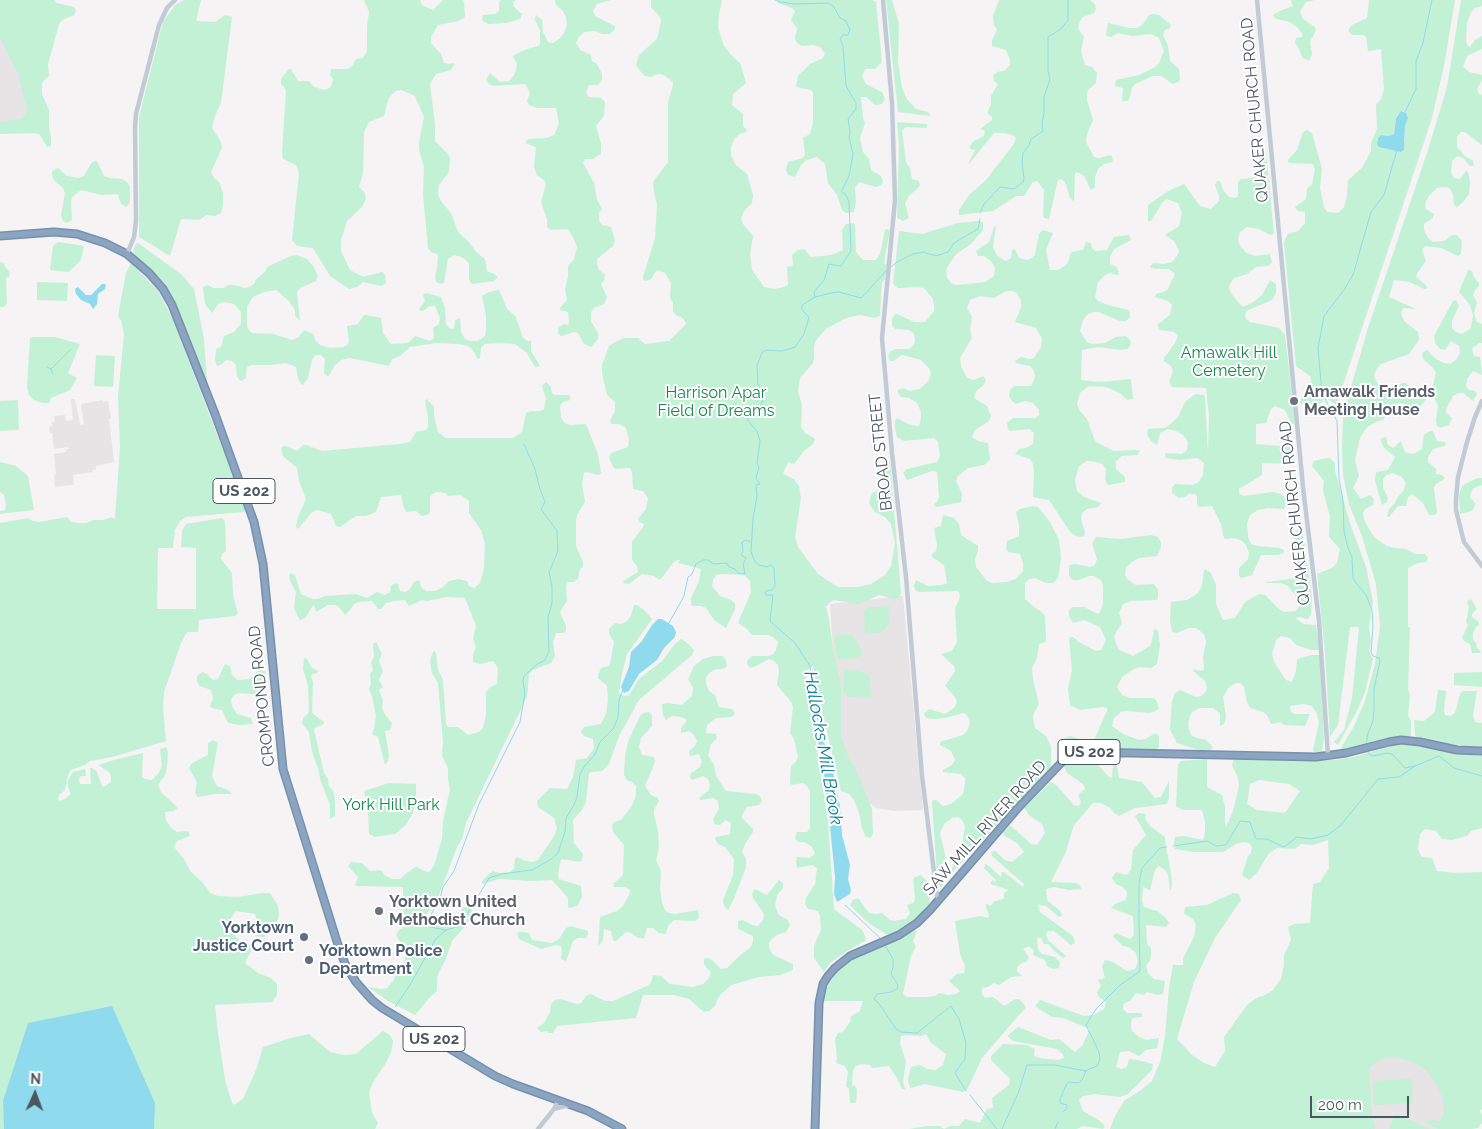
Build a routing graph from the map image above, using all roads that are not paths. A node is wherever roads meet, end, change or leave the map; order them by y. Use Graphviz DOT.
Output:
graph roads {
  1 [pos="175,0"];
  2 [pos="882,0"];
  3 [pos="1257,0"];
  4 [pos="0,236"];
  5 [pos="127,254"];
  6 [pos="1482,401"];
  7 [pos="1482,566"];
  8 [pos="1482,751"];
  9 [pos="1328,756"];
  10 [pos="940,899"];
  11 [pos="558,1101"];
  12 [pos="569,1105"];
  13 [pos="554,1109"];
  14 [pos="538,1129"];
  15 [pos="622,1129"];
  16 [pos="815,1129"];
  1 -- 5 [label="street"];
  2 -- 10 [label="street, BROAD STREET"];
  3 -- 9 [label="street, QUAKER CHURCH ROAD"];
  4 -- 5 [label="highway, CROMPOND ROAD / US 202"];
  5 -- 11 [label="highway, CROMPOND ROAD / US 202"];
  6 -- 7 [label="street"];
  8 -- 9 [label="highway, SAW MILL RIVER ROAD / US 202"];
  9 -- 10 [label="highway, SAW MILL RIVER ROAD / US 202"];
  10 -- 16 [label="highway, SAW MILL RIVER ROAD / US 202"];
  11 -- 12 [label="highway, CROMPOND ROAD / US 202"];
  11 -- 13 [label="street"];
  12 -- 13 [label="street"];
  12 -- 15 [label="highway, CROMPOND ROAD / US 202"];
  13 -- 14 [label="street"];
}
